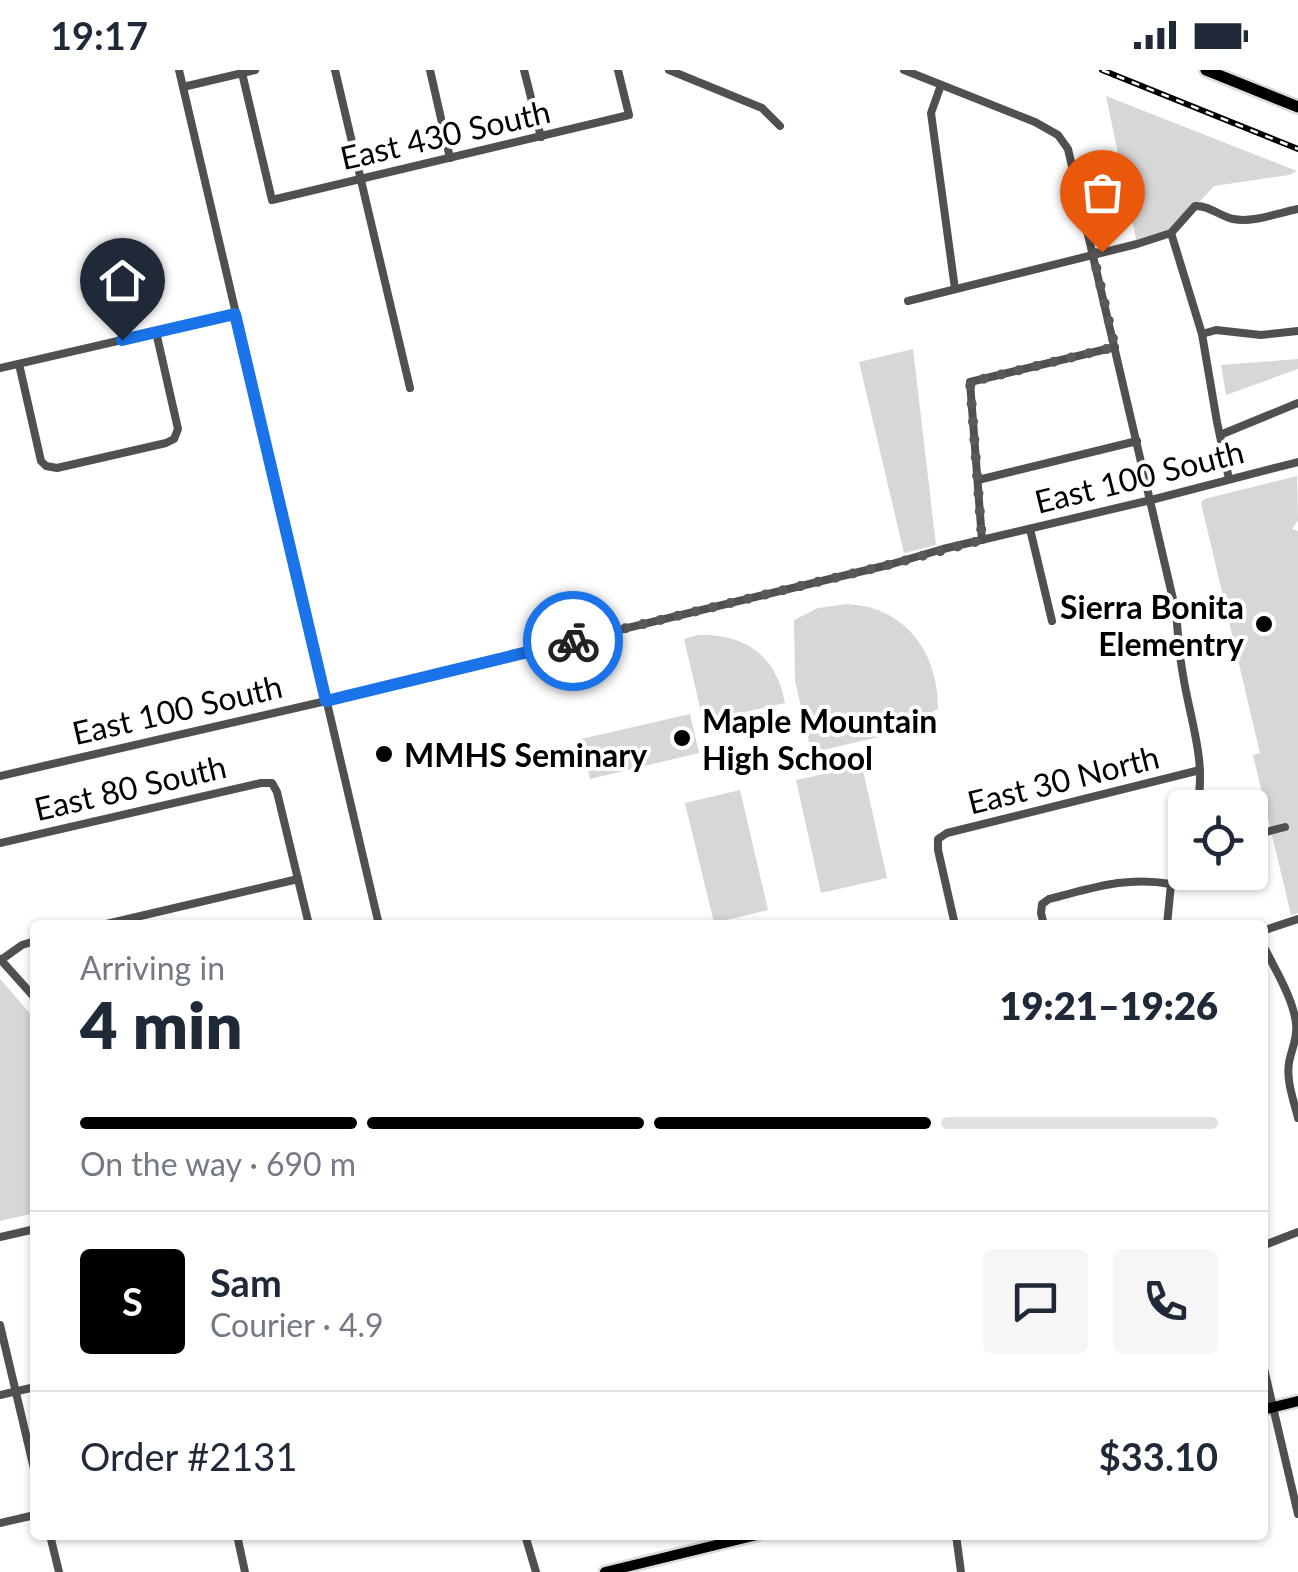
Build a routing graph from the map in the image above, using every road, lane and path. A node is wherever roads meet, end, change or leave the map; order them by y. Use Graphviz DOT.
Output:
graph roads {
  1 [pos="179,70"];
  2 [pos="255,70"];
  3 [pos="335,70"];
  4 [pos="430,70"];
  5 [pos="524,70"];
  6 [pos="618,70"];
  7 [pos="669,70"];
  8 [pos="904,70"];
  9 [pos="1206,70"];
  10 [pos="242,73"];
  11 [pos="941,85"];
  12 [pos="183,87"];
  13 [pos="1298,107"];
  14 [pos="780,126"];
  15 [pos="540,136"];
  16 [pos="450,158"];
  17 [pos="362,179"];
  18 [pos="1298,208"];
  19 [pos="1171,233"];
  20 [pos="1093,254"];
  21 [pos="955,289"];
  22 [pos="908,301"];
  23 [pos="235,314"];
  24 [pos="1298,331"];
  25 [pos="156,332"];
  26 [pos="1202,334"];
  27 [pos="1115,347"];
  28 [pos="19,364"];
  29 [pos="0,368"];
  30 [pos="410,388"];
  31 [pos="1298,403"];
  32 [pos="1220,435"];
  33 [pos="1137,441"];
  34 [pos="1298,462"];
  35 [pos="1230,479"];
  36 [pos="978,480"];
  37 [pos="1151,500"];
  38 [pos="1030,529"];
  39 [pos="982,540"];
  40 [pos="1052,621"];
  41 [pos="326,701"];
  42 [pos="1200,770"];
  43 [pos="0,776"];
  44 [pos="1200,790"];
  45 [pos="1285,827"];
  46 [pos="1268,831"];
  47 [pos="0,842"];
  48 [pos="298,879"];
  49 [pos="1168,884"];
  50 [pos="1171,890"];
  51 [pos="1298,919"];
  52 [pos="123,920"];
  53 [pos="308,920"];
  54 [pos="378,920"];
  55 [pos="954,920"];
  56 [pos="1043,920"];
  57 [pos="1168,920"];
  58 [pos="1268,929"];
  59 [pos="30,943"];
  60 [pos="1268,955"];
  61 [pos="0,959"];
  62 [pos="30,992"];
  63 [pos="1297,1018"];
  64 [pos="1298,1118"];
  65 [pos="30,1229"];
  66 [pos="1298,1232"];
  67 [pos="0,1236"];
  68 [pos="1268,1244"];
  69 [pos="0,1325"];
  70 [pos="30,1387"];
  71 [pos="16,1391"];
  72 [pos="0,1395"];
  73 [pos="1298,1401"];
  74 [pos="1268,1409"];
  75 [pos="30,1451"];
  76 [pos="1294,1474"];
  77 [pos="1298,1514"];
  78 [pos="30,1516"];
  79 [pos="0,1523"];
  80 [pos="51,1540"];
  81 [pos="238,1540"];
  82 [pos="527,1540"];
  83 [pos="737,1540"];
  84 [pos="957,1540"];
  85 [pos="59,1572"];
  86 [pos="246,1572"];
  87 [pos="536,1572"];
  88 [pos="606,1572"];
  89 [pos="960,1572"];
  1 -- 12 [label="street"];
  2 -- 10 [label="street"];
  3 -- 17 [label="street"];
  4 -- 16 [label="street"];
  5 -- 15 [label="street"];
  6 -- 15 [label="street, East 430 South"];
  7 -- 14 [label="street"];
  8 -- 11 [label="street"];
  9 -- 13 [label="highway"];
  10 -- 12 [label="street"];
  10 -- 17 [label="street, East 430 South"];
  11 -- 20 [label="street"];
  11 -- 21 [label="street"];
  12 -- 23 [label="street"];
  15 -- 16 [label="street, East 430 South"];
  16 -- 17 [label="street, East 430 South"];
  17 -- 30 [label="street"];
  18 -- 19 [label="street"];
  19 -- 20 [label="street"];
  19 -- 26 [label="street"];
  20 -- 21 [label="street"];
  20 -- 27 [label="street"];
  21 -- 22 [label="street"];
  23 -- 25 [label="street"];
  23 -- 41 [label="street"];
  24 -- 26 [label="street"];
  25 -- 28 [label="street"];
  25 -- 28 [label="street"];
  26 -- 32 [label="street"];
  27 -- 33 [label="street"];
  27 -- 36 [label="street"];
  28 -- 29 [label="street"];
  31 -- 32 [label="street"];
  32 -- 35 [label="street"];
  33 -- 36 [label="street"];
  33 -- 37 [label="street"];
  34 -- 35 [label="street, East 100 South"];
  35 -- 37 [label="street, East 100 South"];
  36 -- 39 [label="street"];
  37 -- 38 [label="street, East 100 South"];
  37 -- 42 [label="street"];
  38 -- 39 [label="street, East 100 South"];
  38 -- 40 [label="street"];
  39 -- 41 [label="street, East 100 South"];
  41 -- 43 [label="street, East 100 South"];
  41 -- 54 [label="street"];
  42 -- 44 [label="street"];
  42 -- 55 [label="street, East 30 North"];
  45 -- 46 [label="street"];
  47 -- 48 [label="street, East 80 South"];
  48 -- 52 [label="street"];
  48 -- 53 [label="street"];
  49 -- 56 [label="street"];
  50 -- 57 [label="street"];
  51 -- 58 [label="street"];
  59 -- 61 [label="street"];
  60 -- 63 [label="street"];
  61 -- 62 [label="street"];
  63 -- 64 [label="street"];
  65 -- 67 [label="street"];
  66 -- 68 [label="street"];
  69 -- 71 [label="street"];
  70 -- 71 [label="street"];
  71 -- 72 [label="street"];
  71 -- 75 [label="street"];
  73 -- 74 [label="main road"];
  74 -- 76 [label="street"];
  76 -- 77 [label="street"];
  78 -- 79 [label="street"];
  80 -- 85 [label="street"];
  81 -- 86 [label="street"];
  82 -- 87 [label="street"];
  83 -- 88 [label="main road"];
  84 -- 89 [label="street"];
}
